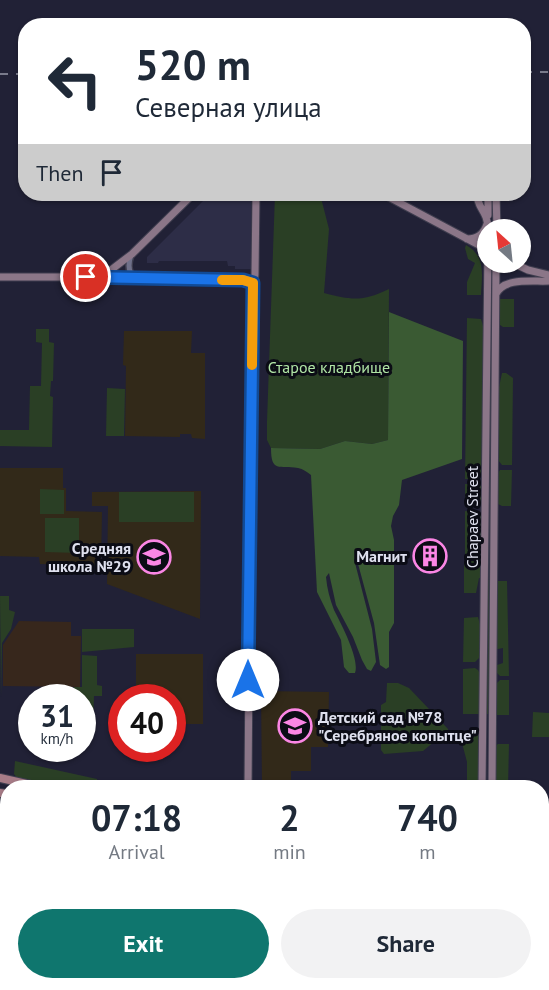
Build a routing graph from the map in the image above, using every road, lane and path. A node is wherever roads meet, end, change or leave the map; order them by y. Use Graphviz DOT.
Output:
graph roads {
  1 [pos="186,201"];
  2 [pos="256,201"];
  3 [pos="396,201"];
  4 [pos="477,201"];
  5 [pos="488,201"];
  6 [pos="496,201"];
  7 [pos="486,219"];
  8 [pos="488,219"];
  9 [pos="496,219"];
  10 [pos="477,237"];
  11 [pos="467,239"];
  12 [pos="477,243"];
  13 [pos="132,254"];
  14 [pos="531,271"];
  15 [pos="488,273"];
  16 [pos="496,273"];
  17 [pos="549,275"];
  18 [pos="0,277"];
  19 [pos="89,277"];
  20 [pos="137,279"];
  21 [pos="549,281"];
  22 [pos="253,283"];
  23 [pos="496,294"];
  24 [pos="486,418"];
  25 [pos="495,419"];
  26 [pos="248,780"];
  27 [pos="482,780"];
  28 [pos="492,780"];
  1 -- 13 [label="main road"];
  2 -- 22 [label="main road"];
  3 -- 11 [label="main road"];
  4 -- 7 [label="main road"];
  5 -- 8 [label="main road"];
  6 -- 9 [label="main road"];
  10 -- 11 [label="main road"];
  11 -- 12 [label="main road"];
  13 -- 19 [label="main road"];
  13 -- 20 [label="street"];
  14 -- 17 [label="main road"];
  15 -- 24 [label="main road, Chapaev Street"];
  16 -- 23 [label="main road, Chapaev Street"];
  18 -- 19 [label="main road"];
  19 -- 20 [label="street"];
  20 -- 22 [label="street"];
  21 -- 23 [label="main road"];
  22 -- 26 [label="main road"];
  23 -- 25 [label="main road, Chapaev Street"];
  24 -- 25 [label="main road"];
  24 -- 27 [label="main road, Chapaev Street"];
  25 -- 28 [label="main road, Chapaev Street"];
}
